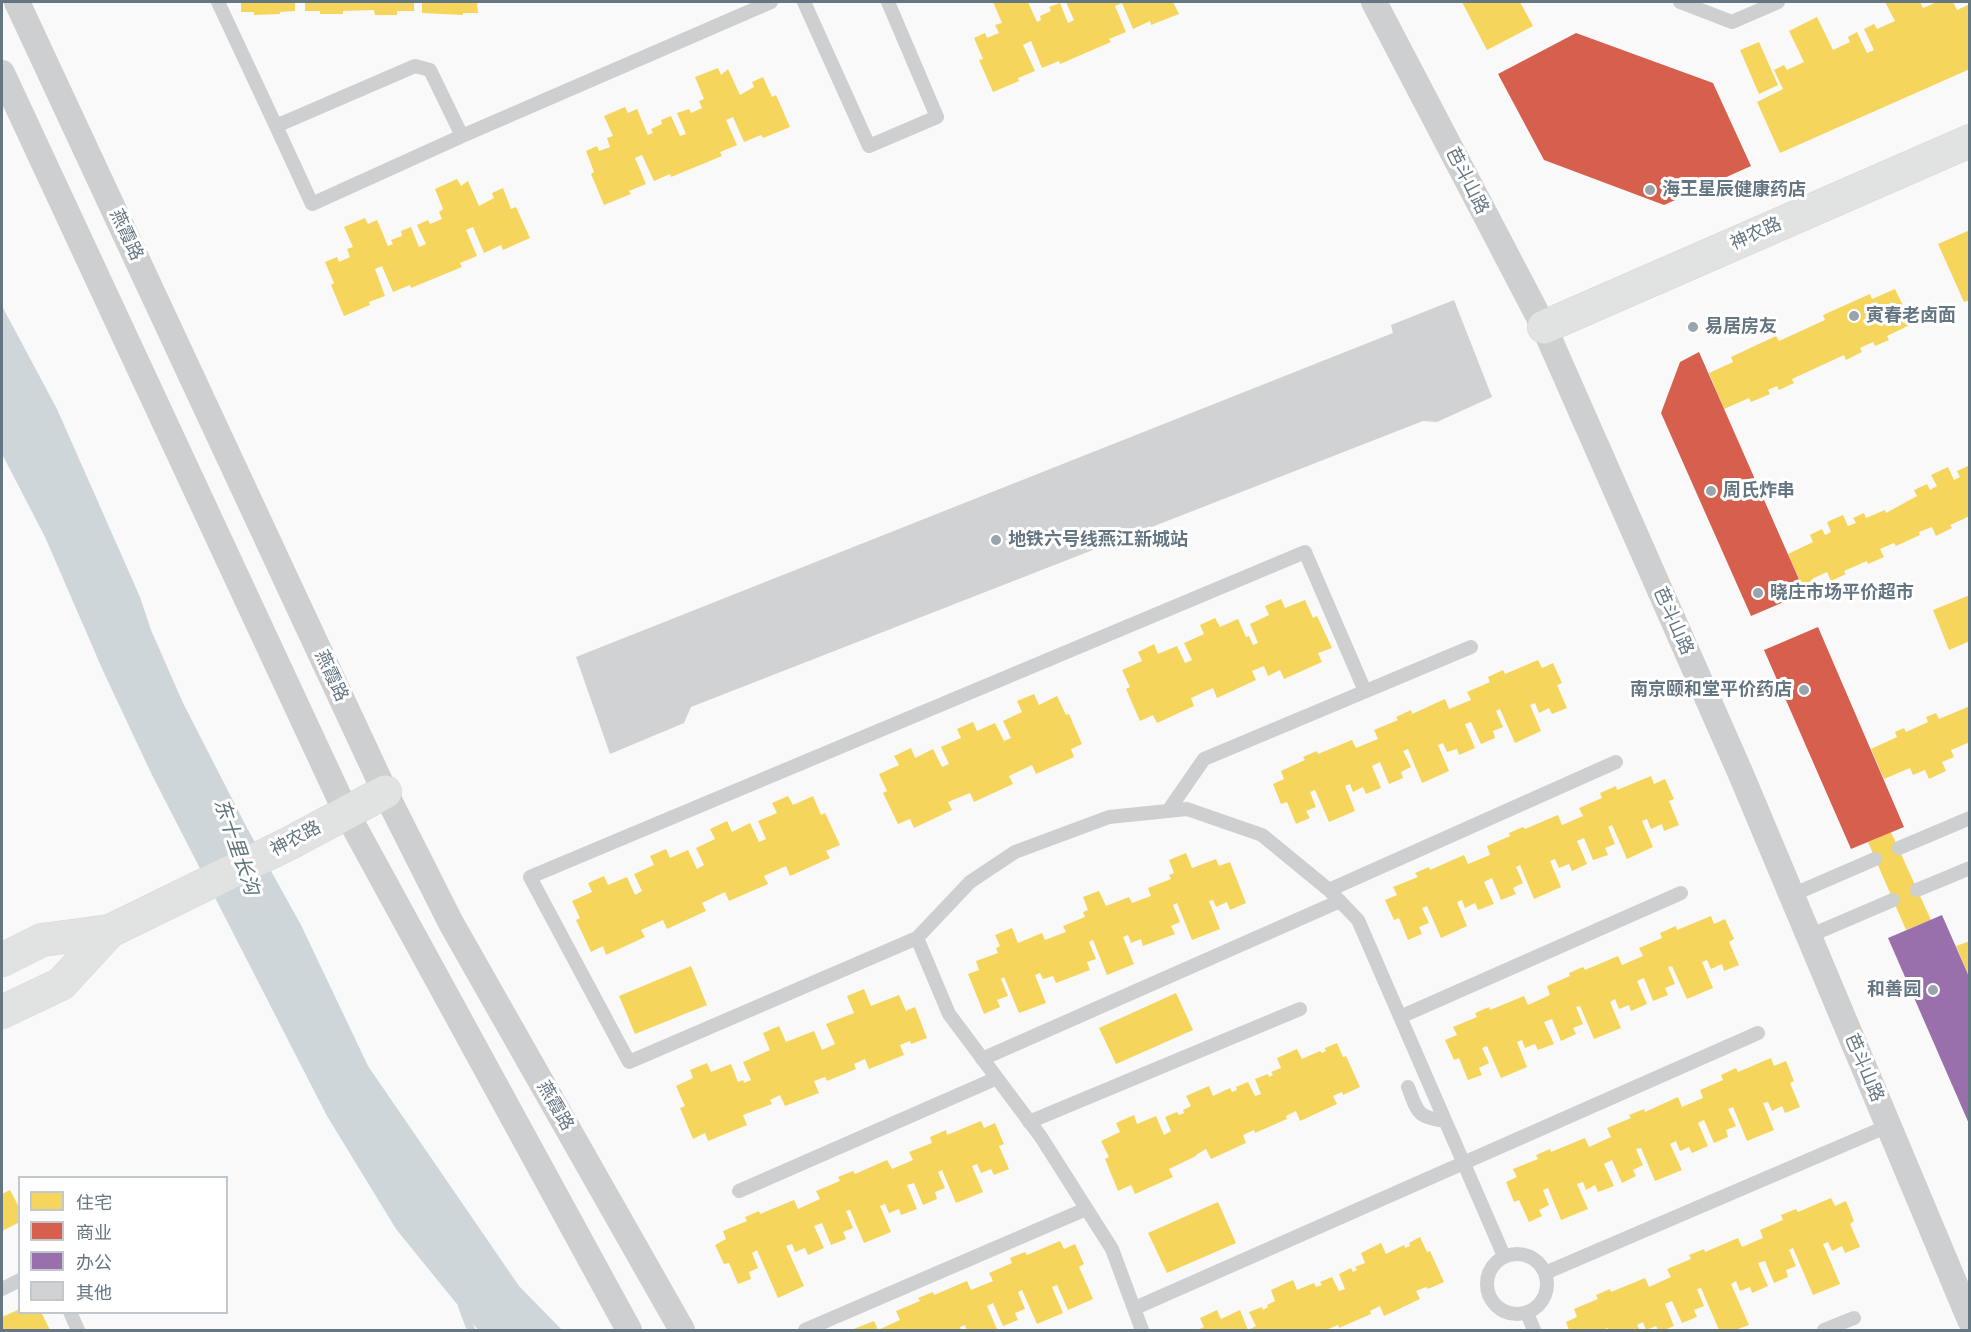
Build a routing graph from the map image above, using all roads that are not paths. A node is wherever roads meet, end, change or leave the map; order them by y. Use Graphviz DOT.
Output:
graph roads {
  1 [pos="17,2"];
  2 [pos="218,2"];
  3 [pos="771,2"];
  4 [pos="804,2"];
  5 [pos="888,2"];
  6 [pos="1374,2"];
  7 [pos="1680,2"];
  8 [pos="1778,2"];
  9 [pos="2,73"];
  10 [pos="276,126"];
  11 [pos="462,136"];
  12 [pos="1970,141"];
  13 [pos="1544,327"];
  14 [pos="1472,647"];
  15 [pos="1365,691"];
  16 [pos="1616,762"];
  17 [pos="385,792"];
  18 [pos="1168,811"];
  19 [pos="345,812"];
  20 [pos="1970,818"];
  21 [pos="1899,848"];
  22 [pos="1875,859"];
  23 [pos="1970,868"];
  24 [pos="1329,890"];
  25 [pos="1917,890"];
  26 [pos="1681,893"];
  27 [pos="1792,895"];
  28 [pos="1893,900"];
  29 [pos="1340,901"];
  30 [pos="110,931"];
  31 [pos="1809,936"];
  32 [pos="916,938"];
  33 [pos="2,960"];
  34 [pos="1300,1009"];
  35 [pos="2,1012"];
  36 [pos="1400,1017"];
  37 [pos="1758,1032"];
  38 [pos="982,1059"];
  39 [pos="997,1078"];
  40 [pos="1408,1087"];
  41 [pos="1029,1122"];
  42 [pos="1445,1122"];
  43 [pos="1888,1126"];
  44 [pos="1463,1163"];
  45 [pos="739,1191"];
  46 [pos="1086,1209"];
  47 [pos="1504,1256"];
  48 [pos="1545,1273"];
  49 [pos="18,1281"];
  50 [pos="2,1289"];
  51 [pos="1135,1308"];
  52 [pos="1527,1313"];
  53 [pos="71,1314"];
  54 [pos="1854,1318"];
  55 [pos="1970,1320"];
  56 [pos="78,1330"];
  57 [pos="629,1330"];
  58 [pos="682,1330"];
  59 [pos="805,1330"];
  60 [pos="1142,1330"];
  61 [pos="1534,1330"];
  62 [pos="1824,1330"];
  1 -- 17 [label="street, 燕霞路"];
  2 -- 10 [label="lane"];
  3 -- 11 [label="lane"];
  4 -- 5 [label="lane"];
  6 -- 13 [label="street, 芭斗山路"];
  7 -- 8 [label="lane"];
  9 -- 19 [label="street"];
  10 -- 11 [label="lane"];
  10 -- 11 [label="lane"];
  12 -- 13 [label="street, 神农路"];
  13 -- 27 [label="street, 芭斗山路"];
  14 -- 15 [label="lane"];
  15 -- 18 [label="lane"];
  15 -- 32 [label="lane"];
  16 -- 24 [label="lane"];
  17 -- 19 [label="street, 神农路"];
  17 -- 58 [label="street, 燕霞路"];
  18 -- 24 [label="lane"];
  18 -- 32 [label="lane"];
  19 -- 30 [label="street, 神农路"];
  19 -- 57 [label="street"];
  20 -- 21 [label="lane"];
  22 -- 27 [label="lane"];
  23 -- 25 [label="lane"];
  24 -- 29 [label="lane"];
  26 -- 36 [label="lane"];
  27 -- 31 [label="street, 芭斗山路"];
  28 -- 31 [label="lane"];
  29 -- 36 [label="lane"];
  29 -- 38 [label="lane"];
  30 -- 33 [label="street, 神农路"];
  30 -- 35 [label="street, 神农路"];
  31 -- 43 [label="street, 芭斗山路"];
  32 -- 38 [label="lane"];
  34 -- 41 [label="lane"];
  36 -- 42 [label="lane"];
  37 -- 44 [label="lane"];
  38 -- 39 [label="lane"];
  39 -- 41 [label="lane"];
  39 -- 45 [label="lane"];
  40 -- 42 [label="lane"];
  41 -- 46 [label="lane"];
  42 -- 44 [label="lane"];
  43 -- 48 [label="lane"];
  43 -- 55 [label="street, 芭斗山路"];
  44 -- 47 [label="lane"];
  44 -- 51 [label="lane"];
  46 -- 51 [label="lane"];
  46 -- 59 [label="lane"];
  47 -- 48 [label="lane"];
  47 -- 52 [label="lane"];
  48 -- 52 [label="lane"];
  49 -- 50 [label="lane"];
  51 -- 60 [label="lane"];
  52 -- 61 [label="lane"];
  53 -- 56 [label="lane"];
  54 -- 62 [label="lane"];
}
